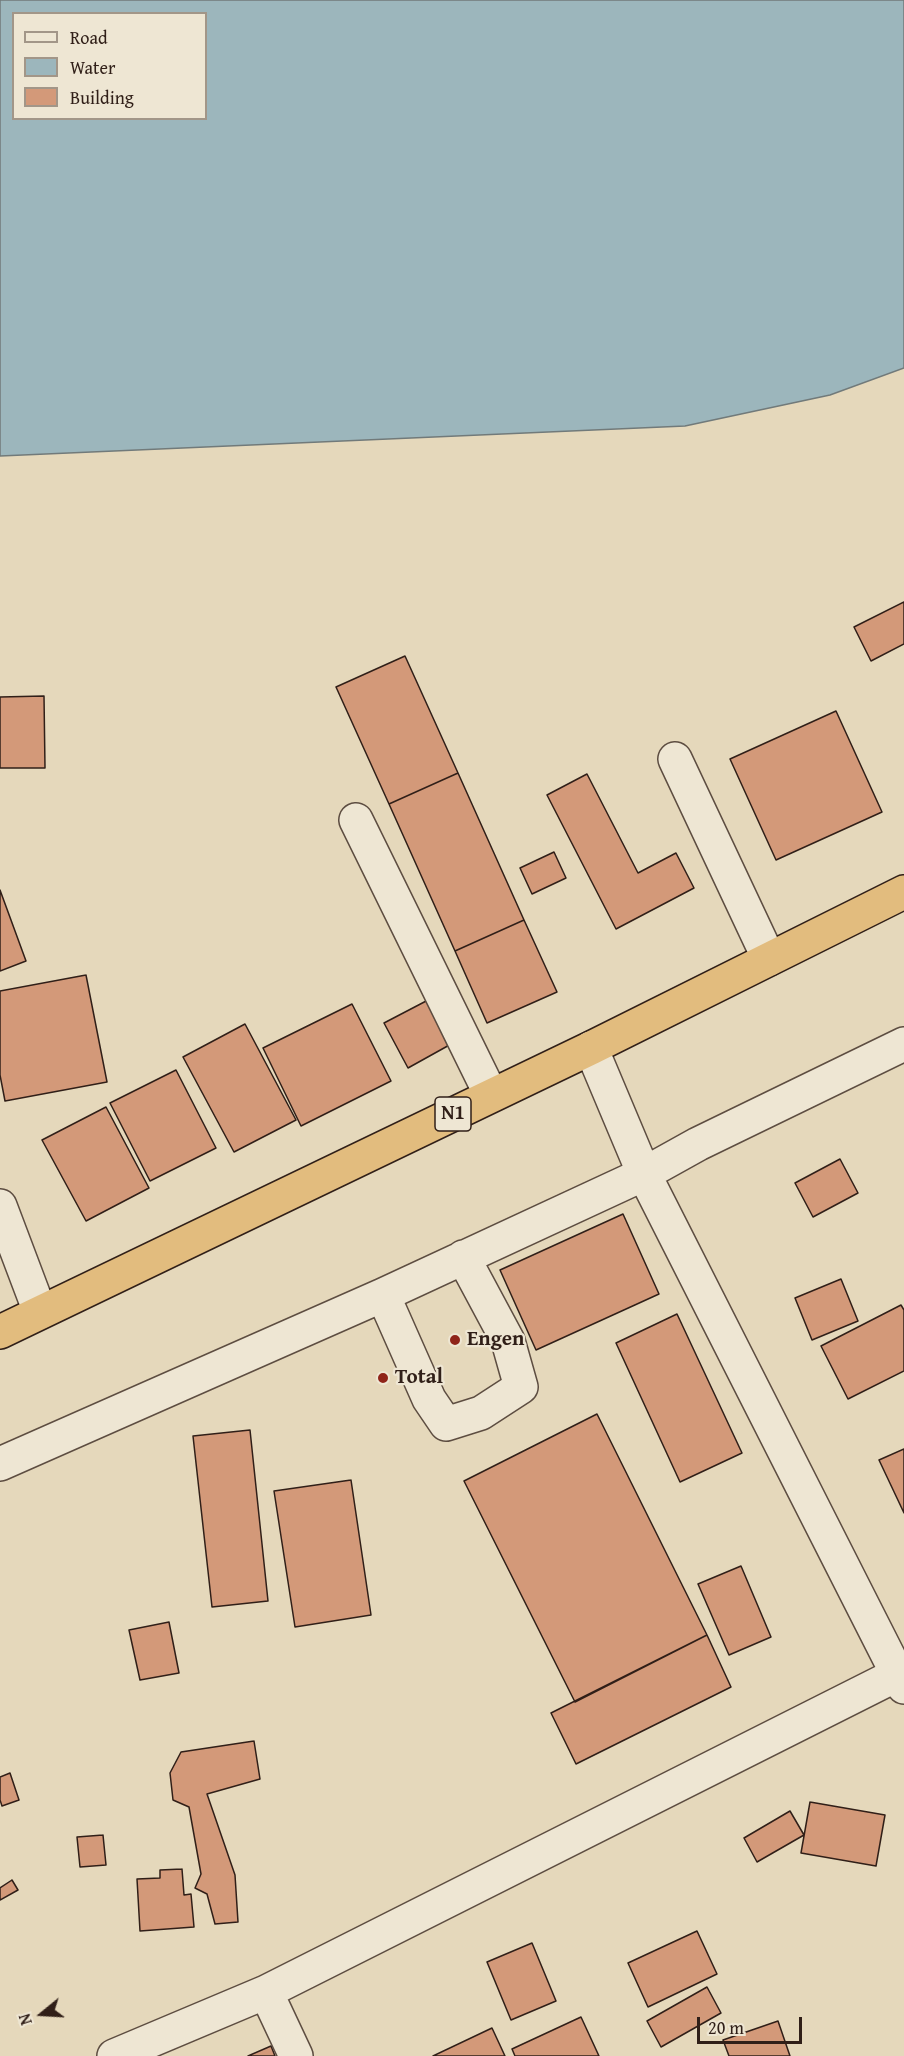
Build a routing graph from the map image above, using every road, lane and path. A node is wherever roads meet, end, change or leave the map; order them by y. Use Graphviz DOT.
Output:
graph roads {
  1 [pos="675,759"];
  2 [pos="356,820"];
  3 [pos="904,892"];
  4 [pos="769,959"];
  5 [pos="904,1044"];
  6 [pos="591,1048"];
  7 [pos="491,1095"];
  8 [pos="644,1174"];
  9 [pos="0,1206"];
  10 [pos="463,1257"];
  11 [pos="11,1269"];
  12 [pos="382,1295"];
  13 [pos="40,1312"];
  14 [pos="0,1332"];
  15 [pos="0,1464"];
  16 [pos="902,1677"];
  17 [pos="266,1992"];
  18 [pos="114,2056"];
  19 [pos="296,2056"];
  1 -- 4 [label="street"];
  2 -- 7 [label="street"];
  3 -- 4 [label="highway, N1"];
  4 -- 6 [label="highway, N1"];
  5 -- 8 [label="street"];
  6 -- 7 [label="highway, N1"];
  6 -- 8 [label="street"];
  7 -- 13 [label="highway, N1"];
  8 -- 10 [label="street"];
  8 -- 16 [label="street"];
  9 -- 11 [label="street"];
  10 -- 12 [label="street"];
  10 -- 12 [label="street"];
  11 -- 13 [label="street"];
  12 -- 15 [label="street"];
  13 -- 14 [label="highway, N1"];
  16 -- 17 [label="street"];
  17 -- 18 [label="street"];
  17 -- 19 [label="street"];
}
